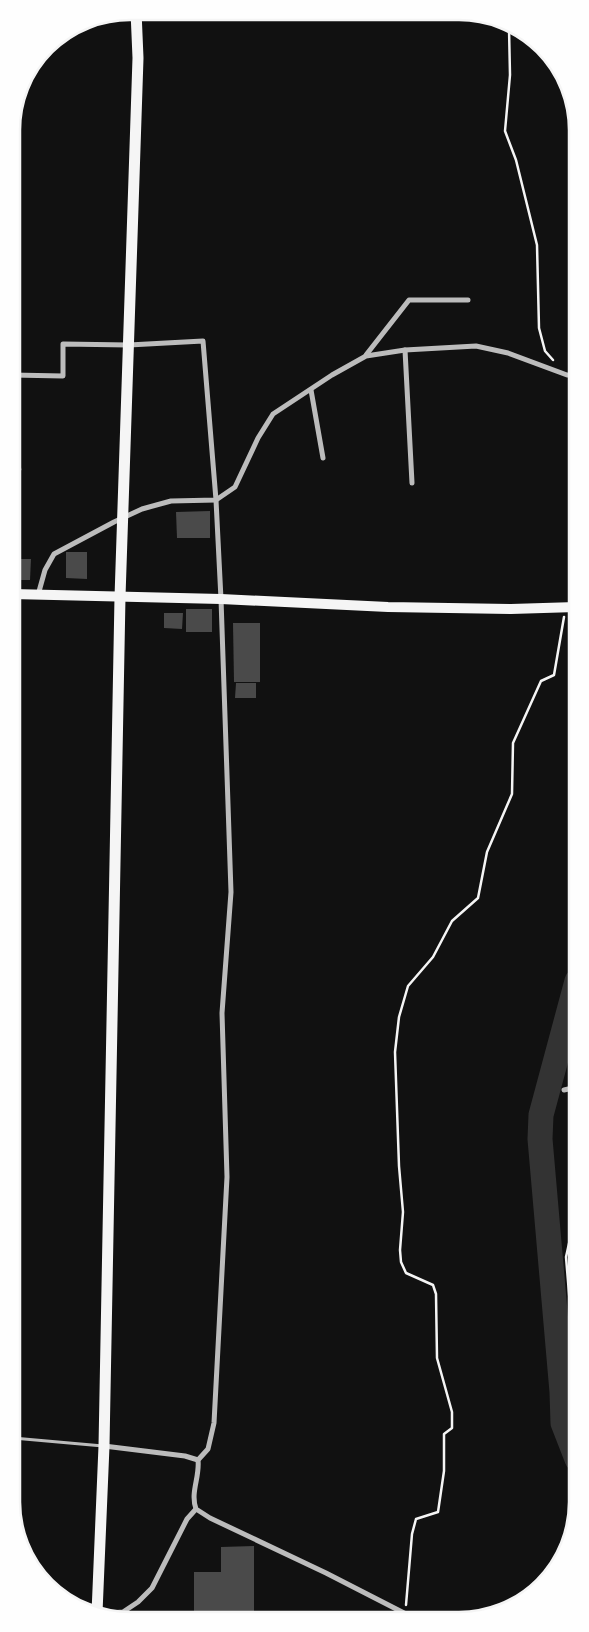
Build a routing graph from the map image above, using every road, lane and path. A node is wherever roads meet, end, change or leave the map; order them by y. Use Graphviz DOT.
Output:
graph roads {
  1 [pos="136,20"];
  2 [pos="509,32"];
  3 [pos="468,300"];
  4 [pos="129,345"];
  5 [pos="405,350"];
  6 [pos="366,356"];
  7 [pos="20,375"];
  8 [pos="567,375"];
  9 [pos="569,380"];
  10 [pos="311,390"];
  11 [pos="323,458"];
  12 [pos="412,483"];
  13 [pos="216,500"];
  14 [pos="123,518"];
  15 [pos="20,594"];
  16 [pos="38,594"];
  17 [pos="120,598"];
  18 [pos="221,599"];
  19 [pos="565,609"];
  20 [pos="569,609"];
  21 [pos="569,1089"];
  22 [pos="564,1090"];
  23 [pos="569,1244"];
  24 [pos="569,1293"];
  25 [pos="20,1439"];
  26 [pos="104,1446"];
  27 [pos="198,1460"];
  28 [pos="196,1509"];
  29 [pos="98,1607"];
  30 [pos="124,1612"];
  31 [pos="402,1612"];
  32 [pos="406,1612"];
  1 -- 4 [label="highway"];
  2 -- 8 [label="path"];
  3 -- 6 [label="street"];
  4 -- 7 [label="street"];
  4 -- 13 [label="street"];
  4 -- 14 [label="highway"];
  5 -- 6 [label="street"];
  5 -- 8 [label="street"];
  5 -- 12 [label="street"];
  6 -- 10 [label="street"];
  8 -- 9 [label="path"];
  10 -- 11 [label="street"];
  10 -- 13 [label="street"];
  13 -- 14 [label="street"];
  13 -- 18 [label="street"];
  14 -- 16 [label="street"];
  14 -- 17 [label="highway"];
  15 -- 16 [label="main road"];
  16 -- 17 [label="main road"];
  17 -- 18 [label="main road"];
  17 -- 26 [label="highway"];
  18 -- 19 [label="main road"];
  18 -- 27 [label="street"];
  19 -- 20 [label="main road"];
  19 -- 32 [label="path"];
  21 -- 22 [label="street"];
  23 -- 24 [label="path"];
  25 -- 26 [label="lane"];
  26 -- 27 [label="street"];
  26 -- 29 [label="highway"];
  27 -- 28 [label="street"];
  28 -- 30 [label="street"];
  28 -- 31 [label="street"];
}
